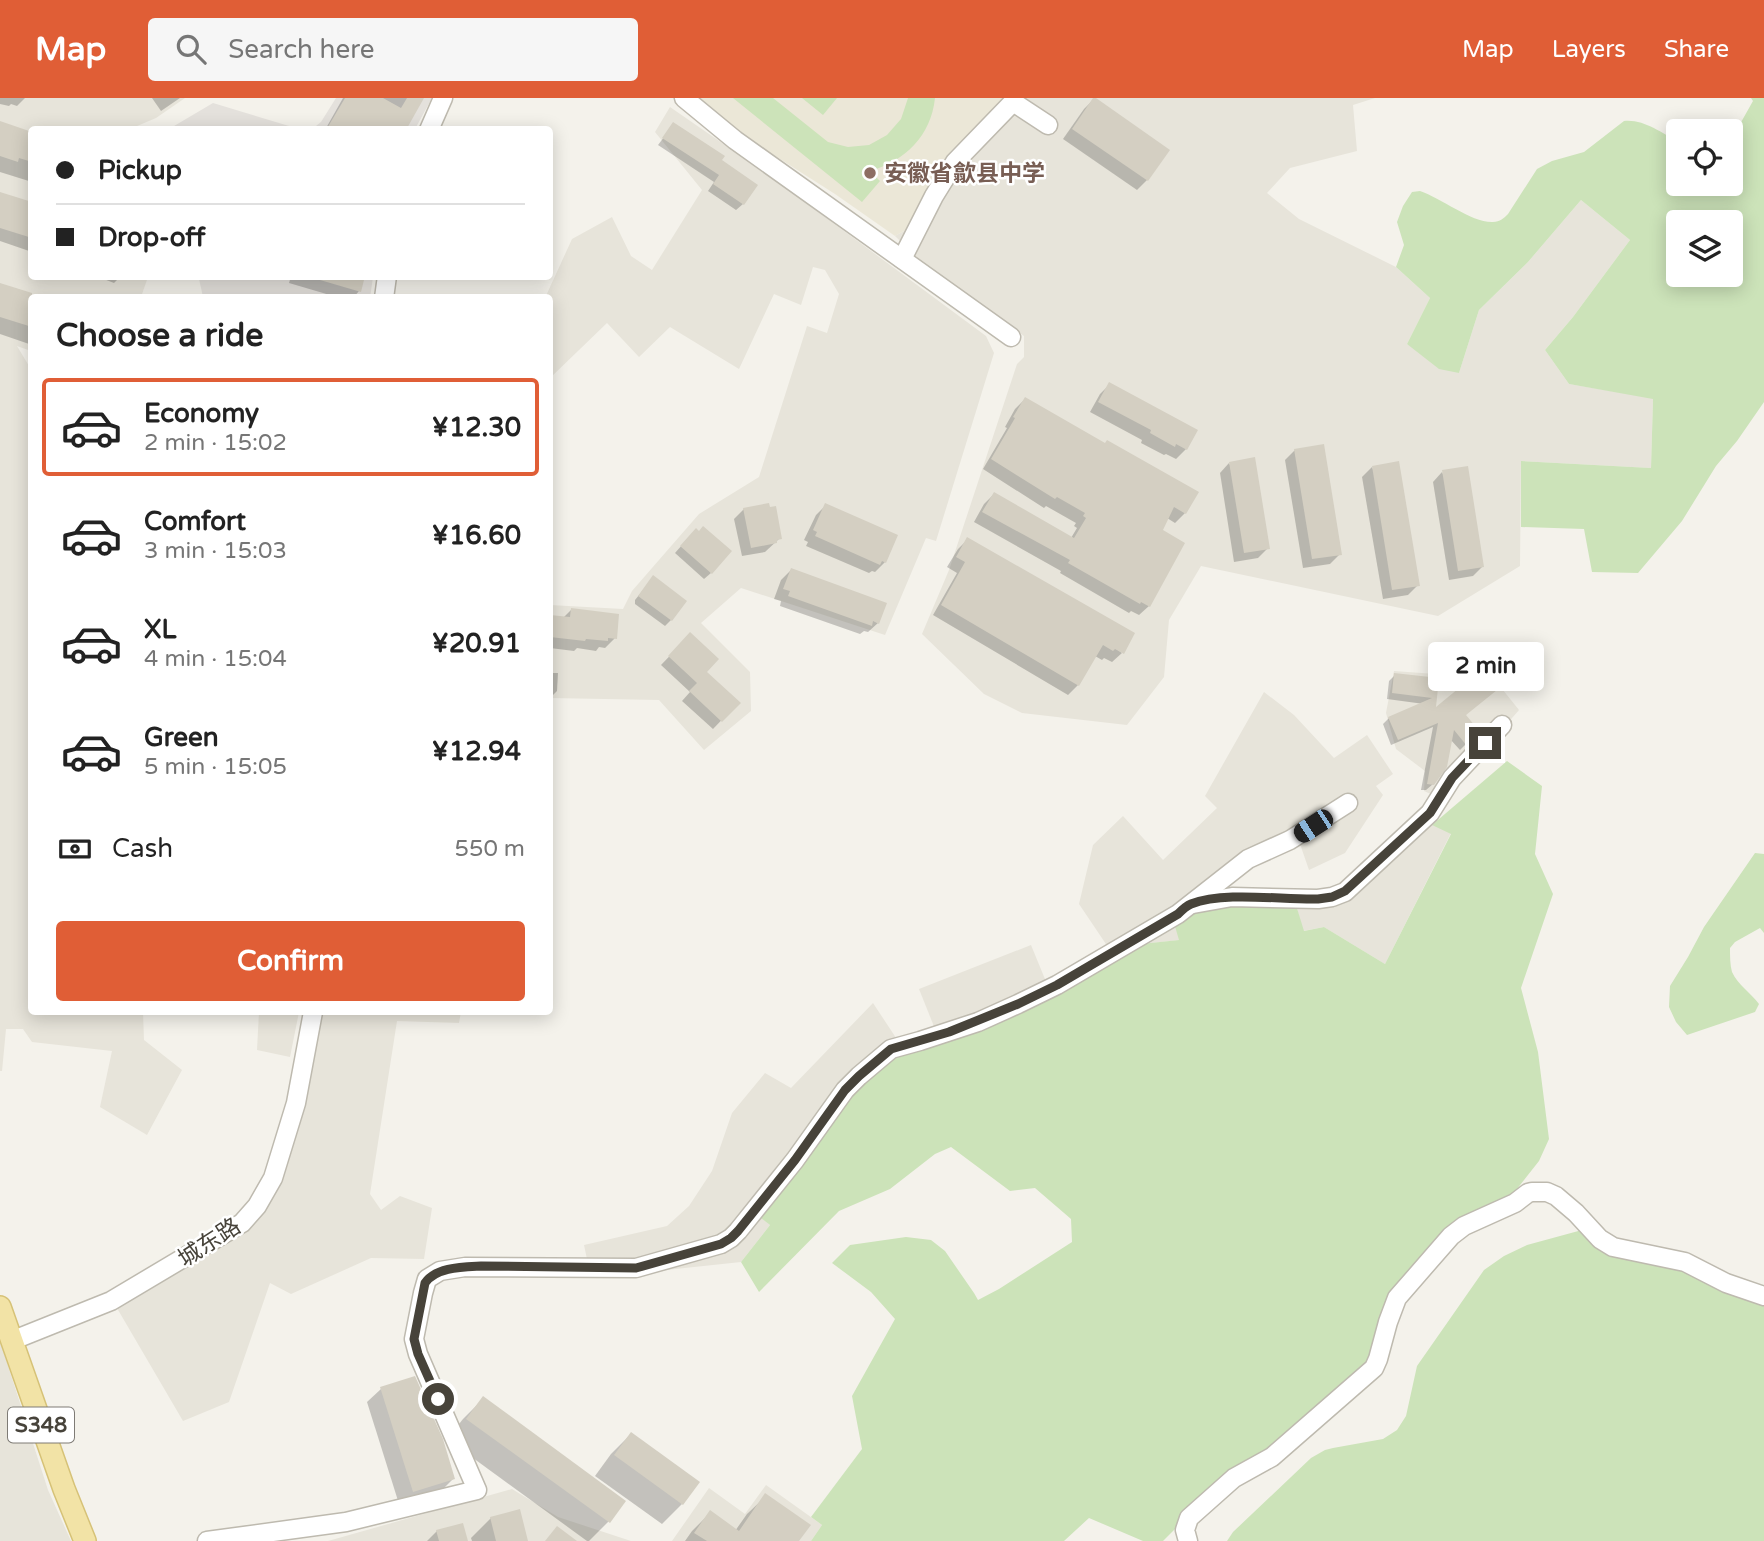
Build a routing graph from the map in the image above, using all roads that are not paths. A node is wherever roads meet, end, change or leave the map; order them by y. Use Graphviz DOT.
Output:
graph roads {
  1 [pos="443,98"];
  2 [pos="684,98"];
  3 [pos="1048,125"];
  4 [pos="431,126"];
  5 [pos="902,260"];
  6 [pos="1011,337"];
  7 [pos="1502,725"];
  8 [pos="1348,803"];
  9 [pos="1189,905"];
  10 [pos="312,1015"];
  11 [pos="1764,1296"];
  12 [pos="0,1307"];
  13 [pos="11,1341"];
  14 [pos="85,1541"];
  15 [pos="207,1541"];
  16 [pos="1188,1541"];
  1 -- 4 [label="street"];
  2 -- 5 [label="street"];
  3 -- 5 [label="street"];
  5 -- 6 [label="street"];
  7 -- 9 [label="street"];
  8 -- 9 [label="street"];
  9 -- 15 [label="street"];
  10 -- 13 [label="street, 城东路"];
  11 -- 16 [label="street"];
  12 -- 13 [label="main road, S348"];
  13 -- 14 [label="main road, S348"];
}
